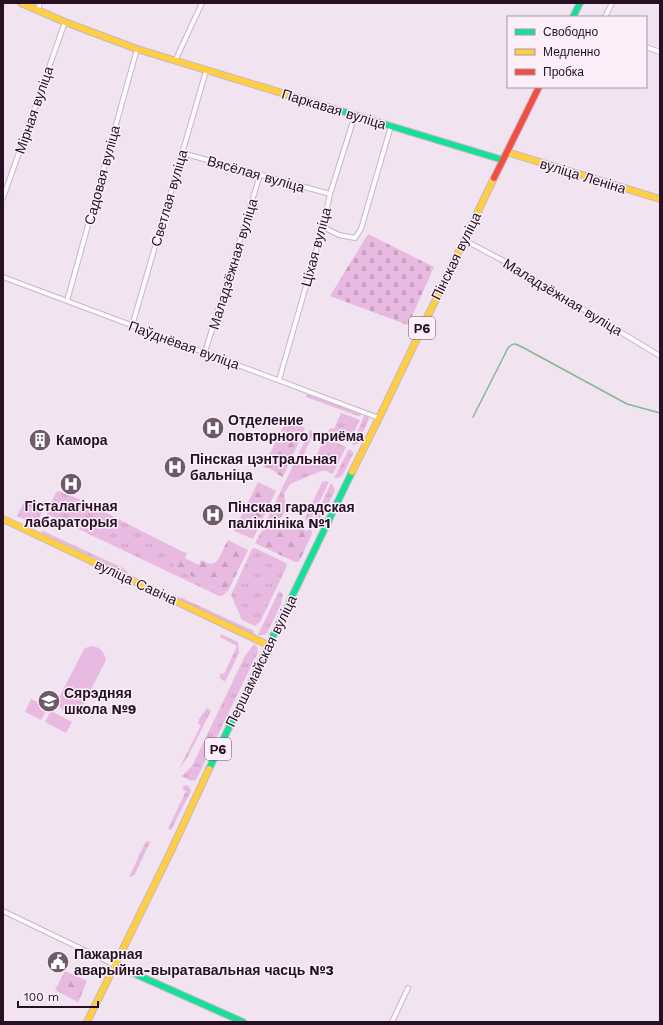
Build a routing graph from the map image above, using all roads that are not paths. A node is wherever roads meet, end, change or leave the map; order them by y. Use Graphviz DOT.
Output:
graph roads {
  1 [pos="21,3"];
  2 [pos="40,3"];
  3 [pos="202,3"];
  4 [pos="580,3"];
  5 [pos="612,3"];
  6 [pos="38,10"];
  7 [pos="574,16"];
  8 [pos="606,16"];
  9 [pos="65,22"];
  10 [pos="647,47"];
  11 [pos="137,49"];
  12 [pos="660,52"];
  13 [pos="175,61"];
  14 [pos="206,71"];
  15 [pos="539,88"];
  16 [pos="354,115"];
  17 [pos="391,126"];
  18 [pos="507,152"];
  19 [pos="182,153"];
  20 [pos="503,160"];
  21 [pos="260,175"];
  22 [pos="330,194"];
  23 [pos="3,198"];
  24 [pos="660,199"];
  25 [pos="323,227"];
  26 [pos="464,240"];
  27 [pos="3,277"];
  28 [pos="67,301"];
  29 [pos="132,326"];
  30 [pos="205,352"];
  31 [pos="660,356"];
  32 [pos="279,380"];
  33 [pos="379,418"];
  34 [pos="3,519"];
  35 [pos="268,645"];
  36 [pos="3,910"];
  37 [pos="115,965"];
  38 [pos="408,988"];
  39 [pos="87,1022"];
  40 [pos="243,1022"];
  41 [pos="392,1022"];
  1 -- 6 [label="street, Паркавая вуліца"];
  2 -- 6 [label="street"];
  3 -- 13 [label="street"];
  4 -- 7 [label="street"];
  5 -- 8 [label="street"];
  6 -- 9 [label="street, Паркавая вуліца"];
  9 -- 11 [label="street, Паркавая вуліца"];
  9 -- 23 [label="street, Мірная вуліца"];
  10 -- 12 [label="street"];
  11 -- 13 [label="street, Паркавая вуліца"];
  11 -- 28 [label="street, Садовая вуліца"];
  13 -- 14 [label="street, Паркавая вуліца"];
  14 -- 16 [label="street, Паркавая вуліца"];
  14 -- 19 [label="street, Светлая вуліца"];
  15 -- 18 [label="street, Р6"];
  16 -- 17 [label="street, Паркавая вуліца"];
  16 -- 22 [label="street, Ціхая вуліца"];
  17 -- 20 [label="street, Паркавая вуліца"];
  17 -- 25 [label="street"];
  18 -- 20 [label="street, Р6"];
  18 -- 24 [label="street, вуліца Леніна"];
  19 -- 21 [label="street, Вясёлая вуліца"];
  19 -- 29 [label="street, Светлая вуліца"];
  20 -- 26 [label="street, Пінская вуліца / Р6"];
  21 -- 22 [label="street, Вясёлая вуліца"];
  21 -- 30 [label="street, Маладзёжная вуліца"];
  22 -- 25 [label="street, Ціхая вуліца"];
  25 -- 32 [label="street, Ціхая вуліца"];
  26 -- 31 [label="street, Маладзёжная вуліца"];
  26 -- 33 [label="street, Пінская вуліца / Р6"];
  27 -- 28 [label="street, Паўднёвая вуліца"];
  28 -- 29 [label="street, Паўднёвая вуліца"];
  29 -- 30 [label="street, Паўднёвая вуліца"];
  30 -- 32 [label="street, Паўднёвая вуліца"];
  32 -- 33 [label="street, Паўднёвая вуліца"];
  33 -- 35 [label="street, Першамайская вуліца / Р6"];
  34 -- 35 [label="street, вуліца Савіча"];
  35 -- 37 [label="street, Першамайская вуліца / Р6"];
  36 -- 37 [label="street"];
  37 -- 39 [label="street, Першамайская вуліца / Р6"];
  37 -- 40 [label="street"];
  38 -- 41 [label="street"];
}
